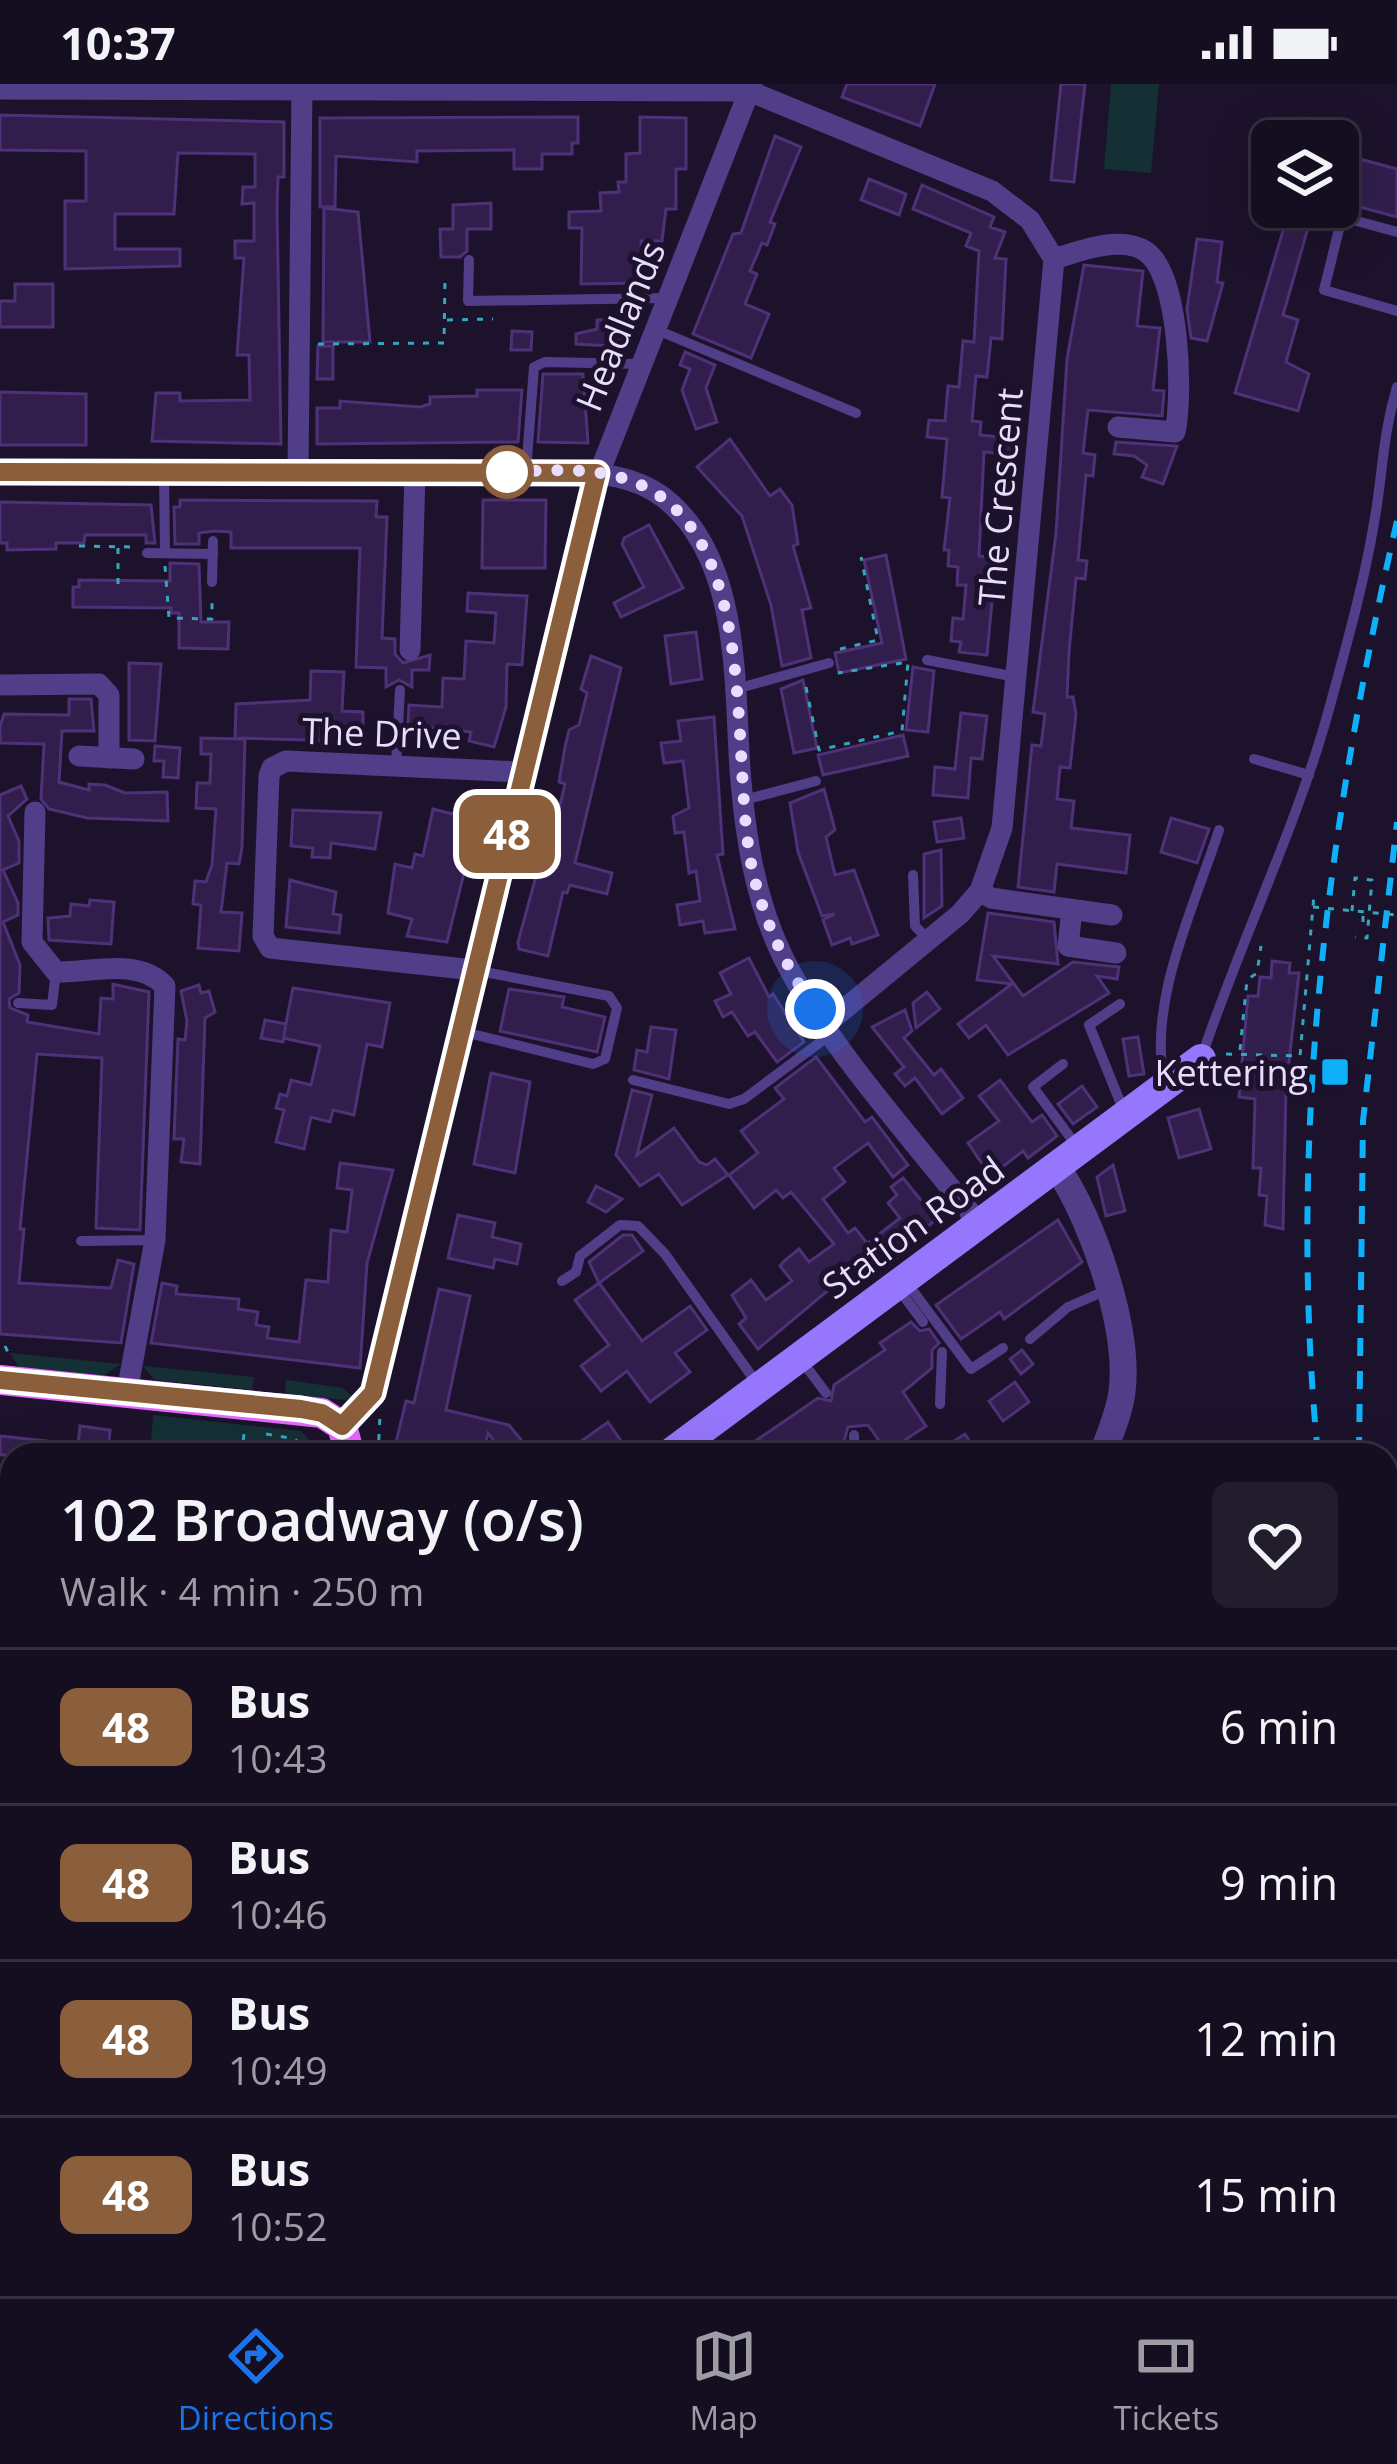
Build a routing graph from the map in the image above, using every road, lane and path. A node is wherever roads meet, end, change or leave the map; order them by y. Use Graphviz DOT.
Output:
graph roads {
  1 [pos="302,87"];
  2 [pos="750,87"];
  3 [pos="0,89"];
  4 [pos="1397,232"];
  5 [pos="1054,259"];
  6 [pos="469,260"];
  7 [pos="445,279"];
  8 [pos="666,298"];
  9 [pos="1397,311"];
  10 [pos="444,320"];
  11 [pos="493,320"];
  12 [pos="654,328"];
  13 [pos="299,344"];
  14 [pos="639,364"];
  15 [pos="1397,387"];
  16 [pos="856,412"];
  17 [pos="1118,427"];
  18 [pos="0,472"];
  19 [pos="164,472"];
  20 [pos="298,472"];
  21 [pos="526,472"];
  22 [pos="415,473"];
  23 [pos="597,473"];
  24 [pos="79,547"];
  25 [pos="118,547"];
  26 [pos="147,553"];
  27 [pos="165,553"];
  28 [pos="861,557"];
  29 [pos="212,582"];
  30 [pos="118,584"];
  31 [pos="410,650"];
  32 [pos="926,660"];
  33 [pos="829,663"];
  34 [pos="802,670"];
  35 [pos="1016,677"];
  36 [pos="0,685"];
  37 [pos="736,688"];
  38 [pos="400,690"];
  39 [pos="79,756"];
  40 [pos="109,758"];
  41 [pos="134,759"];
  42 [pos="1255,759"];
  43 [pos="396,766"];
  44 [pos="521,772"];
  45 [pos="1310,775"];
  46 [pos="816,781"];
  47 [pos="744,800"];
  48 [pos="35,812"];
  49 [pos="1219,830"];
  50 [pos="913,875"];
  51 [pos="980,891"];
  52 [pos="1314,895"];
  53 [pos="1313,907"];
  54 [pos="1072,910"];
  55 [pos="1352,911"];
  56 [pos="1364,912"];
  57 [pos="1112,915"];
  58 [pos="1397,915"];
  59 [pos="1363,922"];
  60 [pos="1253,929"];
  61 [pos="1355,937"];
  62 [pos="930,941"];
  63 [pos="1116,953"];
  64 [pos="475,970"];
  65 [pos="56,972"];
  66 [pos="18,1003"];
  67 [pos="1120,1004"];
  68 [pos="830,1028"];
  69 [pos="460,1031"];
  70 [pos="1201,1059"];
  71 [pos="1063,1064"];
  72 [pos="633,1080"];
  73 [pos="1165,1087"];
  74 [pos="1126,1116"];
  75 [pos="1069,1160"];
  76 [pos="980,1226"];
  77 [pos="81,1240"];
  78 [pos="155,1240"];
  79 [pos="562,1281"];
  80 [pos="901,1284"];
  81 [pos="1107,1290"];
  82 [pos="923,1322"];
  83 [pos="1030,1339"];
  84 [pos="1003,1348"];
  85 [pos="942,1352"];
  86 [pos="800,1359"];
  87 [pos="0,1380"];
  88 [pos="760,1388"];
  89 [pos="128,1392"];
  90 [pos="826,1393"];
  91 [pos="940,1404"];
  92 [pos="384,1421"];
  93 [pos="230,1430"];
  94 [pos="264,1434"];
  95 [pos="346,1441"];
  96 [pos="243,1443"];
  97 [pos="300,1443"];
  98 [pos="380,1443"];
  99 [pos="684,1443"];
  100 [pos="1106,1443"];
  1 -- 2 [label="street"];
  1 -- 3 [label="street"];
  1 -- 13 [label="street"];
  2 -- 5 [label="street"];
  2 -- 8 [label="street, Headlands"];
  4 -- 9 [label="lane"];
  5 -- 17 [label="street"];
  5 -- 35 [label="street, The Crescent"];
  6 -- 8 [label="lane"];
  7 -- 10 [label="path"];
  8 -- 12 [label="street, Headlands"];
  10 -- 11 [label="path"];
  10 -- 13 [label="path"];
  12 -- 14 [label="street, Headlands"];
  12 -- 16 [label="lane"];
  13 -- 20 [label="street"];
  14 -- 21 [label="lane"];
  14 -- 23 [label="street, Headlands"];
  15 -- 45 [label="lane"];
  18 -- 19 [label="street"];
  19 -- 20 [label="street"];
  19 -- 27 [label="lane"];
  20 -- 22 [label="street"];
  21 -- 22 [label="street"];
  21 -- 23 [label="street"];
  22 -- 31 [label="street"];
  23 -- 37 [label="street"];
  23 -- 44 [label="street, Headlands"];
  24 -- 25 [label="path"];
  25 -- 26 [label="path"];
  25 -- 30 [label="path"];
  26 -- 27 [label="lane"];
  27 -- 29 [label="lane"];
  27 -- 29 [label="path"];
  28 -- 33 [label="path"];
  32 -- 35 [label="lane"];
  33 -- 34 [label="lane"];
  33 -- 34 [label="path"];
  34 -- 37 [label="lane"];
  35 -- 51 [label="street, The Crescent"];
  36 -- 40 [label="street"];
  37 -- 47 [label="street"];
  38 -- 43 [label="lane"];
  39 -- 40 [label="street"];
  40 -- 41 [label="street"];
  42 -- 45 [label="lane"];
  43 -- 44 [label="street, The Drive"];
  43 -- 64 [label="street, The Drive"];
  44 -- 64 [label="street, Headlands"];
  45 -- 60 [label="lane"];
  46 -- 47 [label="lane"];
  47 -- 68 [label="street"];
  48 -- 65 [label="street"];
  49 -- 73 [label="lane"];
  50 -- 62 [label="lane"];
  51 -- 54 [label="street"];
  51 -- 62 [label="street, The Crescent"];
  52 -- 53 [label="path, bridge"];
  53 -- 55 [label="path, bridge"];
  53 -- 60 [label="path"];
  54 -- 57 [label="street"];
  54 -- 63 [label="street"];
  55 -- 56 [label="path, bridge"];
  55 -- 61 [label="path"];
  56 -- 58 [label="path, bridge"];
  56 -- 59 [label="path, bridge"];
  60 -- 70 [label="lane"];
  62 -- 68 [label="street, The Crescent"];
  64 -- 69 [label="street, Headlands"];
  64 -- 69 [label="lane"];
  65 -- 66 [label="lane"];
  65 -- 78 [label="street"];
  67 -- 74 [label="lane"];
  68 -- 72 [label="lane"];
  68 -- 76 [label="street"];
  69 -- 95 [label="street, Headlands"];
  70 -- 73 [label="main road, Station Road"];
  71 -- 75 [label="lane"];
  73 -- 74 [label="main road, Station Road"];
  74 -- 75 [label="main road, Station Road"];
  75 -- 76 [label="main road, Station Road"];
  75 -- 81 [label="street"];
  76 -- 80 [label="main road, Station Road"];
  77 -- 78 [label="lane"];
  78 -- 89 [label="street"];
  79 -- 88 [label="lane"];
  80 -- 82 [label="lane"];
  80 -- 84 [label="lane"];
  80 -- 86 [label="main road, Station Road"];
  81 -- 83 [label="lane"];
  81 -- 100 [label="street"];
  85 -- 91 [label="lane"];
  86 -- 88 [label="main road, Station Road"];
  86 -- 90 [label="lane"];
  87 -- 89 [label="main road"];
  88 -- 99 [label="main road, Station Road"];
  89 -- 95 [label="main road"];
  92 -- 98 [label="path"];
  93 -- 96 [label="path"];
  94 -- 97 [label="path"];
}
